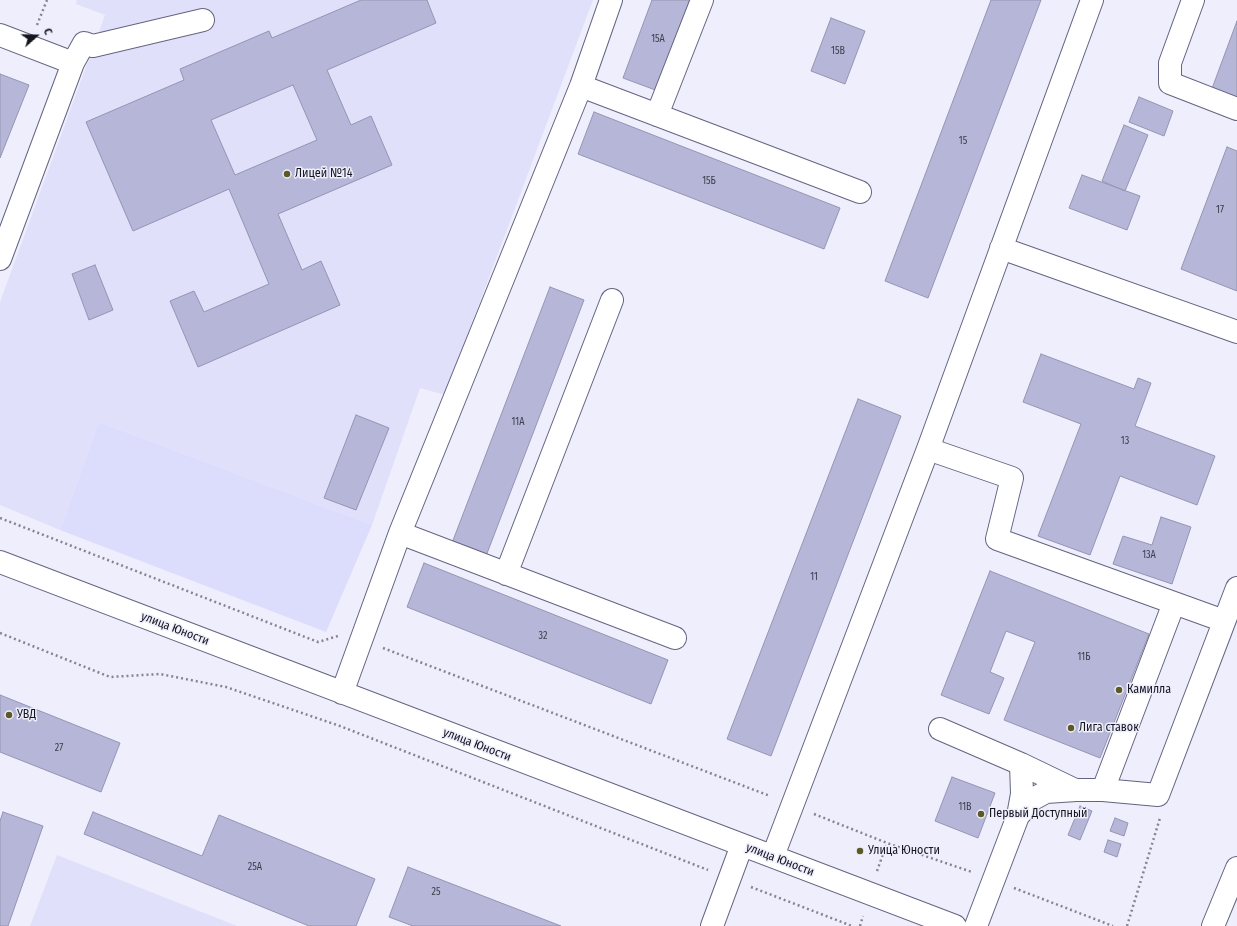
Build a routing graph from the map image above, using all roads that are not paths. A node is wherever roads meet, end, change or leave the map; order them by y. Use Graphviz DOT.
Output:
graph roads {
  1 [pos="612,0"];
  2 [pos="702,0"];
  3 [pos="1092,0"];
  4 [pos="1193,0"];
  5 [pos="203,20"];
  6 [pos="0,35"];
  7 [pos="73,62"];
  8 [pos="581,86"];
  9 [pos="1237,109"];
  10 [pos="657,115"];
  11 [pos="860,192"];
  12 [pos="1001,248"];
  13 [pos="0,259"];
  14 [pos="612,300"];
  15 [pos="1237,332"];
  16 [pos="928,448"];
  17 [pos="400,533"];
  18 [pos="0,562"];
  19 [pos="506,574"];
  20 [pos="1237,588"];
  21 [pos="1174,603"];
  22 [pos="1224,621"];
  23 [pos="675,638"];
  24 [pos="342,693"];
  25 [pos="940,729"];
  26 [pos="1021,764"];
  27 [pos="1076,790"];
  28 [pos="1103,790"];
  29 [pos="1018,816"];
  30 [pos="742,845"];
  31 [pos="772,856"];
  32 [pos="1237,868"];
  33 [pos="712,926"];
  34 [pos="955,926"];
  35 [pos="976,926"];
  36 [pos="1213,926"];
  1 -- 8 [label="street"];
  2 -- 10 [label="street"];
  3 -- 12 [label="street"];
  4 -- 9 [label="street"];
  5 -- 7 [label="street"];
  6 -- 7 [label="street"];
  7 -- 13 [label="street"];
  8 -- 10 [label="street"];
  8 -- 17 [label="street"];
  10 -- 11 [label="street"];
  12 -- 15 [label="street"];
  12 -- 16 [label="street"];
  14 -- 19 [label="street"];
  16 -- 21 [label="street"];
  16 -- 31 [label="street"];
  17 -- 19 [label="street"];
  17 -- 24 [label="street"];
  18 -- 24 [label="street, улица Юности"];
  19 -- 23 [label="street"];
  20 -- 22 [label="street"];
  21 -- 22 [label="street"];
  21 -- 28 [label="street"];
  22 -- 28 [label="street"];
  24 -- 30 [label="street, улица Юности"];
  25 -- 26 [label="street"];
  26 -- 27 [label="street"];
  26 -- 29 [label="street"];
  27 -- 28 [label="street"];
  27 -- 29 [label="street"];
  29 -- 35 [label="street"];
  30 -- 31 [label="street, улица Юности"];
  30 -- 33 [label="street"];
  31 -- 34 [label="street, улица Юности"];
  32 -- 36 [label="street"];
}
